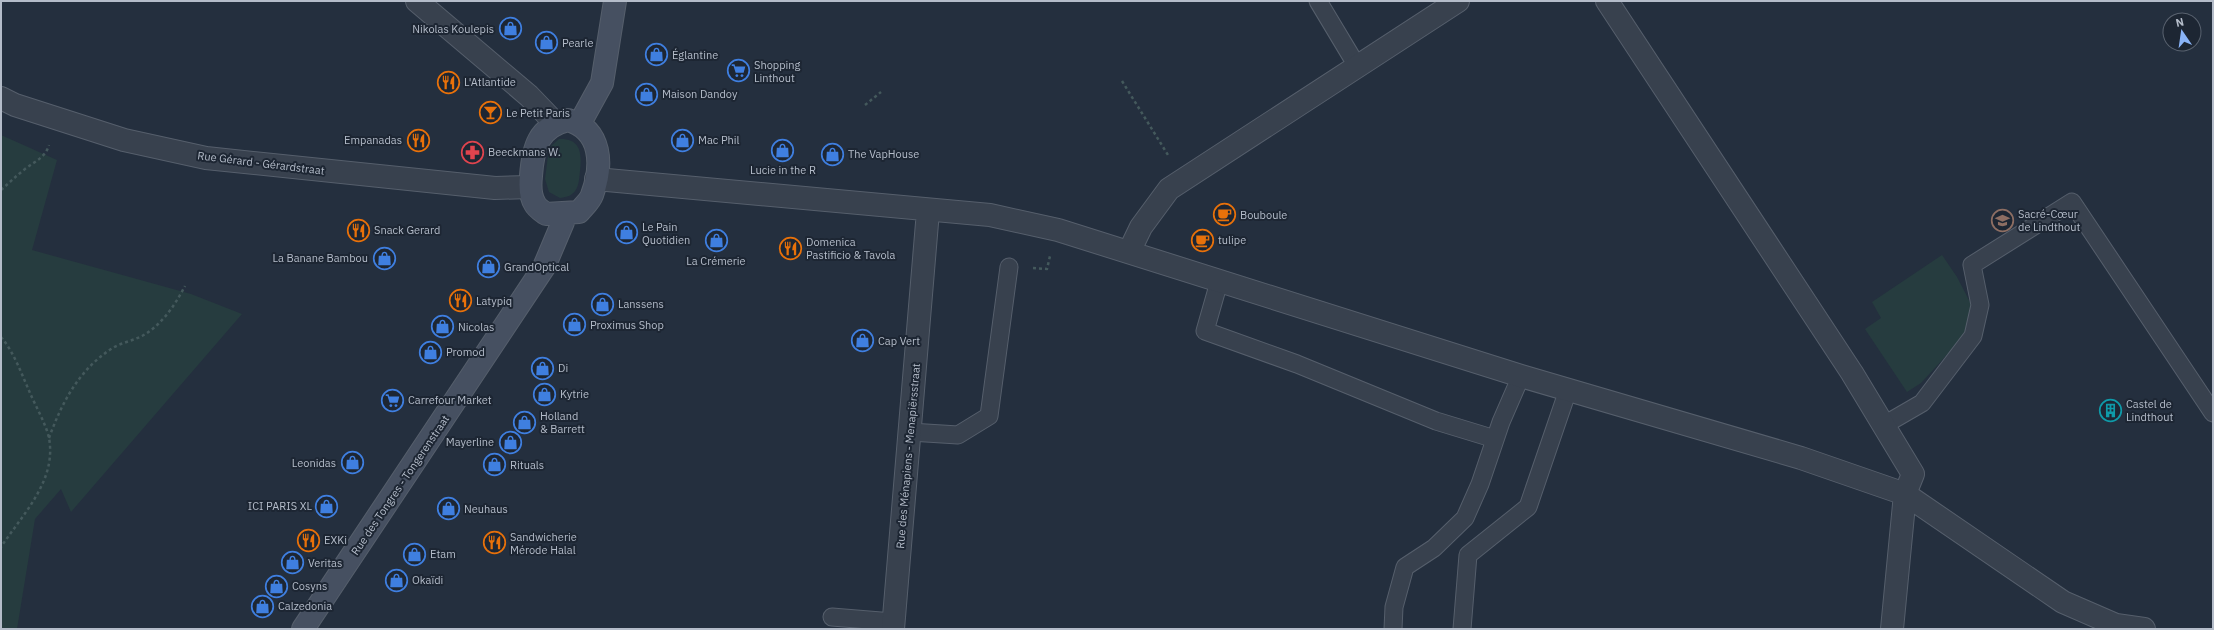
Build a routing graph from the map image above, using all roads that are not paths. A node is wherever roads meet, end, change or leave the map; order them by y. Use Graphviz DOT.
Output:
graph roads {
  1 [pos="417,1"];
  2 [pos="615,1"];
  3 [pos="1318,1"];
  4 [pos="1458,1"];
  5 [pos="1607,1"];
  6 [pos="1357,66"];
  7 [pos="1,98"];
  8 [pos="555,123"];
  9 [pos="580,123"];
  10 [pos="596,179"];
  11 [pos="530,187"];
  12 [pos="928,211"];
  13 [pos="564,215"];
  14 [pos="1130,252"];
  15 [pos="1009,267"];
  16 [pos="1219,282"];
  17 [pos="1521,376"];
  18 [pos="1568,390"];
  19 [pos="2213,413"];
  20 [pos="1884,425"];
  21 [pos="910,432"];
  22 [pos="1495,439"];
  23 [pos="1905,494"];
  24 [pos="832,617"];
  25 [pos="893,626"];
  26 [pos="303,629"];
  27 [pos="1393,629"];
  28 [pos="1462,629"];
  29 [pos="1892,629"];
  30 [pos="2144,629"];
  1 -- 8 [label="street"];
  2 -- 9 [label="street"];
  3 -- 6 [label="lane"];
  4 -- 6 [label="street"];
  5 -- 20 [label="street"];
  6 -- 14 [label="street"];
  7 -- 11 [label="street, Rue Gérard - Gérardstraat"];
  8 -- 9 [label="street"];
  8 -- 11 [label="street"];
  9 -- 10 [label="street"];
  10 -- 12 [label="street"];
  10 -- 13 [label="street"];
  11 -- 13 [label="street"];
  12 -- 14 [label="street"];
  12 -- 21 [label="street, Rue des Ménapiens - Menapiërsstraat"];
  13 -- 26 [label="street, Rue des Tongres - Tongerenstraat"];
  14 -- 16 [label="street"];
  15 -- 21 [label="lane"];
  16 -- 17 [label="street"];
  16 -- 22 [label="lane"];
  17 -- 18 [label="street"];
  17 -- 22 [label="lane"];
  18 -- 23 [label="street"];
  18 -- 28 [label="lane"];
  19 -- 20 [label="lane"];
  20 -- 23 [label="street"];
  21 -- 25 [label="street, Rue des Ménapiens - Menapiërsstraat"];
  22 -- 27 [label="lane"];
  23 -- 29 [label="street"];
  23 -- 30 [label="street"];
  24 -- 25 [label="lane"];
}
